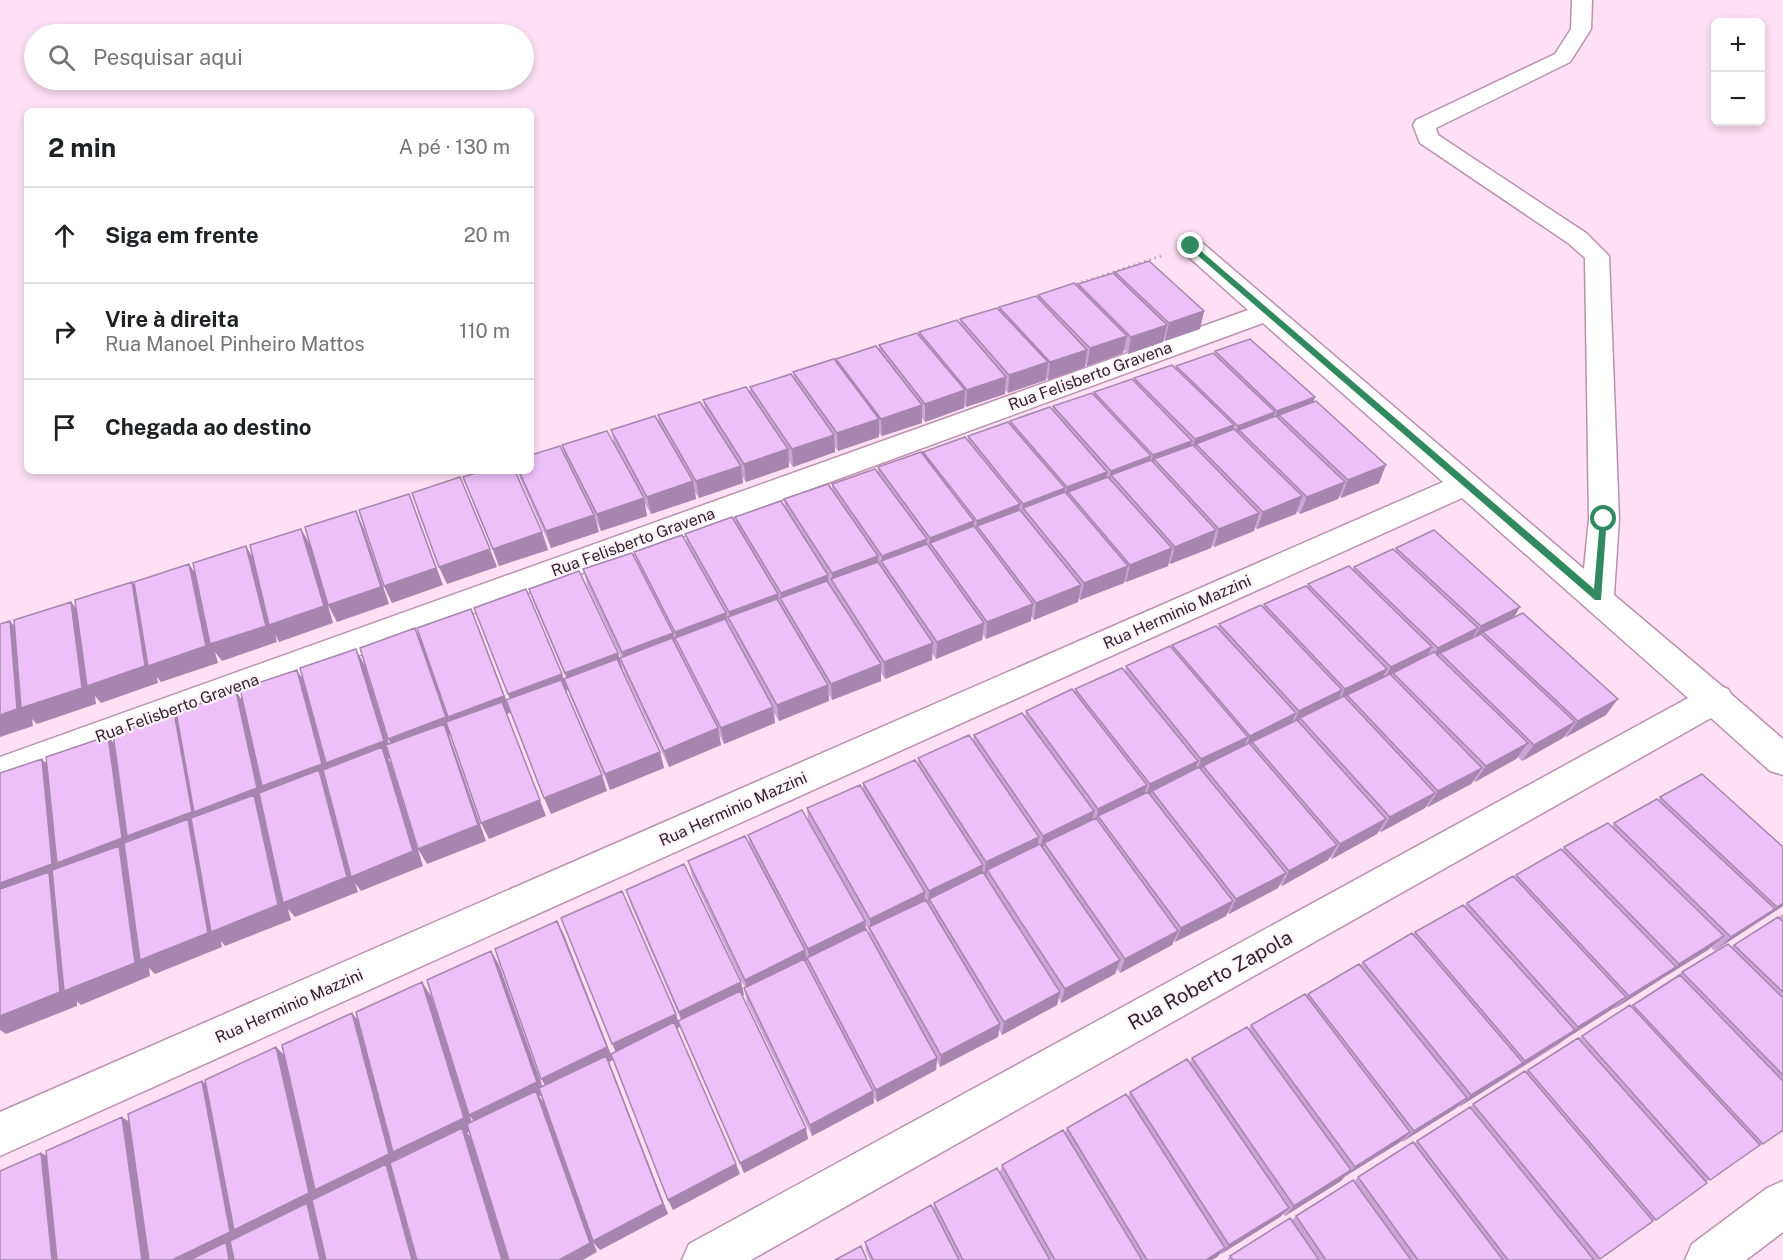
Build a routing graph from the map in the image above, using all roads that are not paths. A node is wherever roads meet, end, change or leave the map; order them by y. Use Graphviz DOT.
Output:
graph roads {
  1 [pos="1582,0"];
  2 [pos="1191,246"];
  3 [pos="1267,312"];
  4 [pos="1466,484"];
  5 [pos="1598,598"];
  6 [pos="1716,699"];
  7 [pos="1783,760"];
  8 [pos="0,772"];
  9 [pos="0,1134"];
  10 [pos="1783,1204"];
  11 [pos="705,1260"];
  12 [pos="1708,1260"];
  1 -- 5 [label="street"];
  2 -- 3 [label="street"];
  3 -- 4 [label="street"];
  3 -- 8 [label="street, Rua Felisberto Gravena"];
  4 -- 5 [label="street"];
  4 -- 9 [label="street, Rua Herminio Mazzini"];
  5 -- 6 [label="street"];
  6 -- 7 [label="street"];
  6 -- 11 [label="street, Rua Roberto Zapola"];
  10 -- 12 [label="street"];
}
